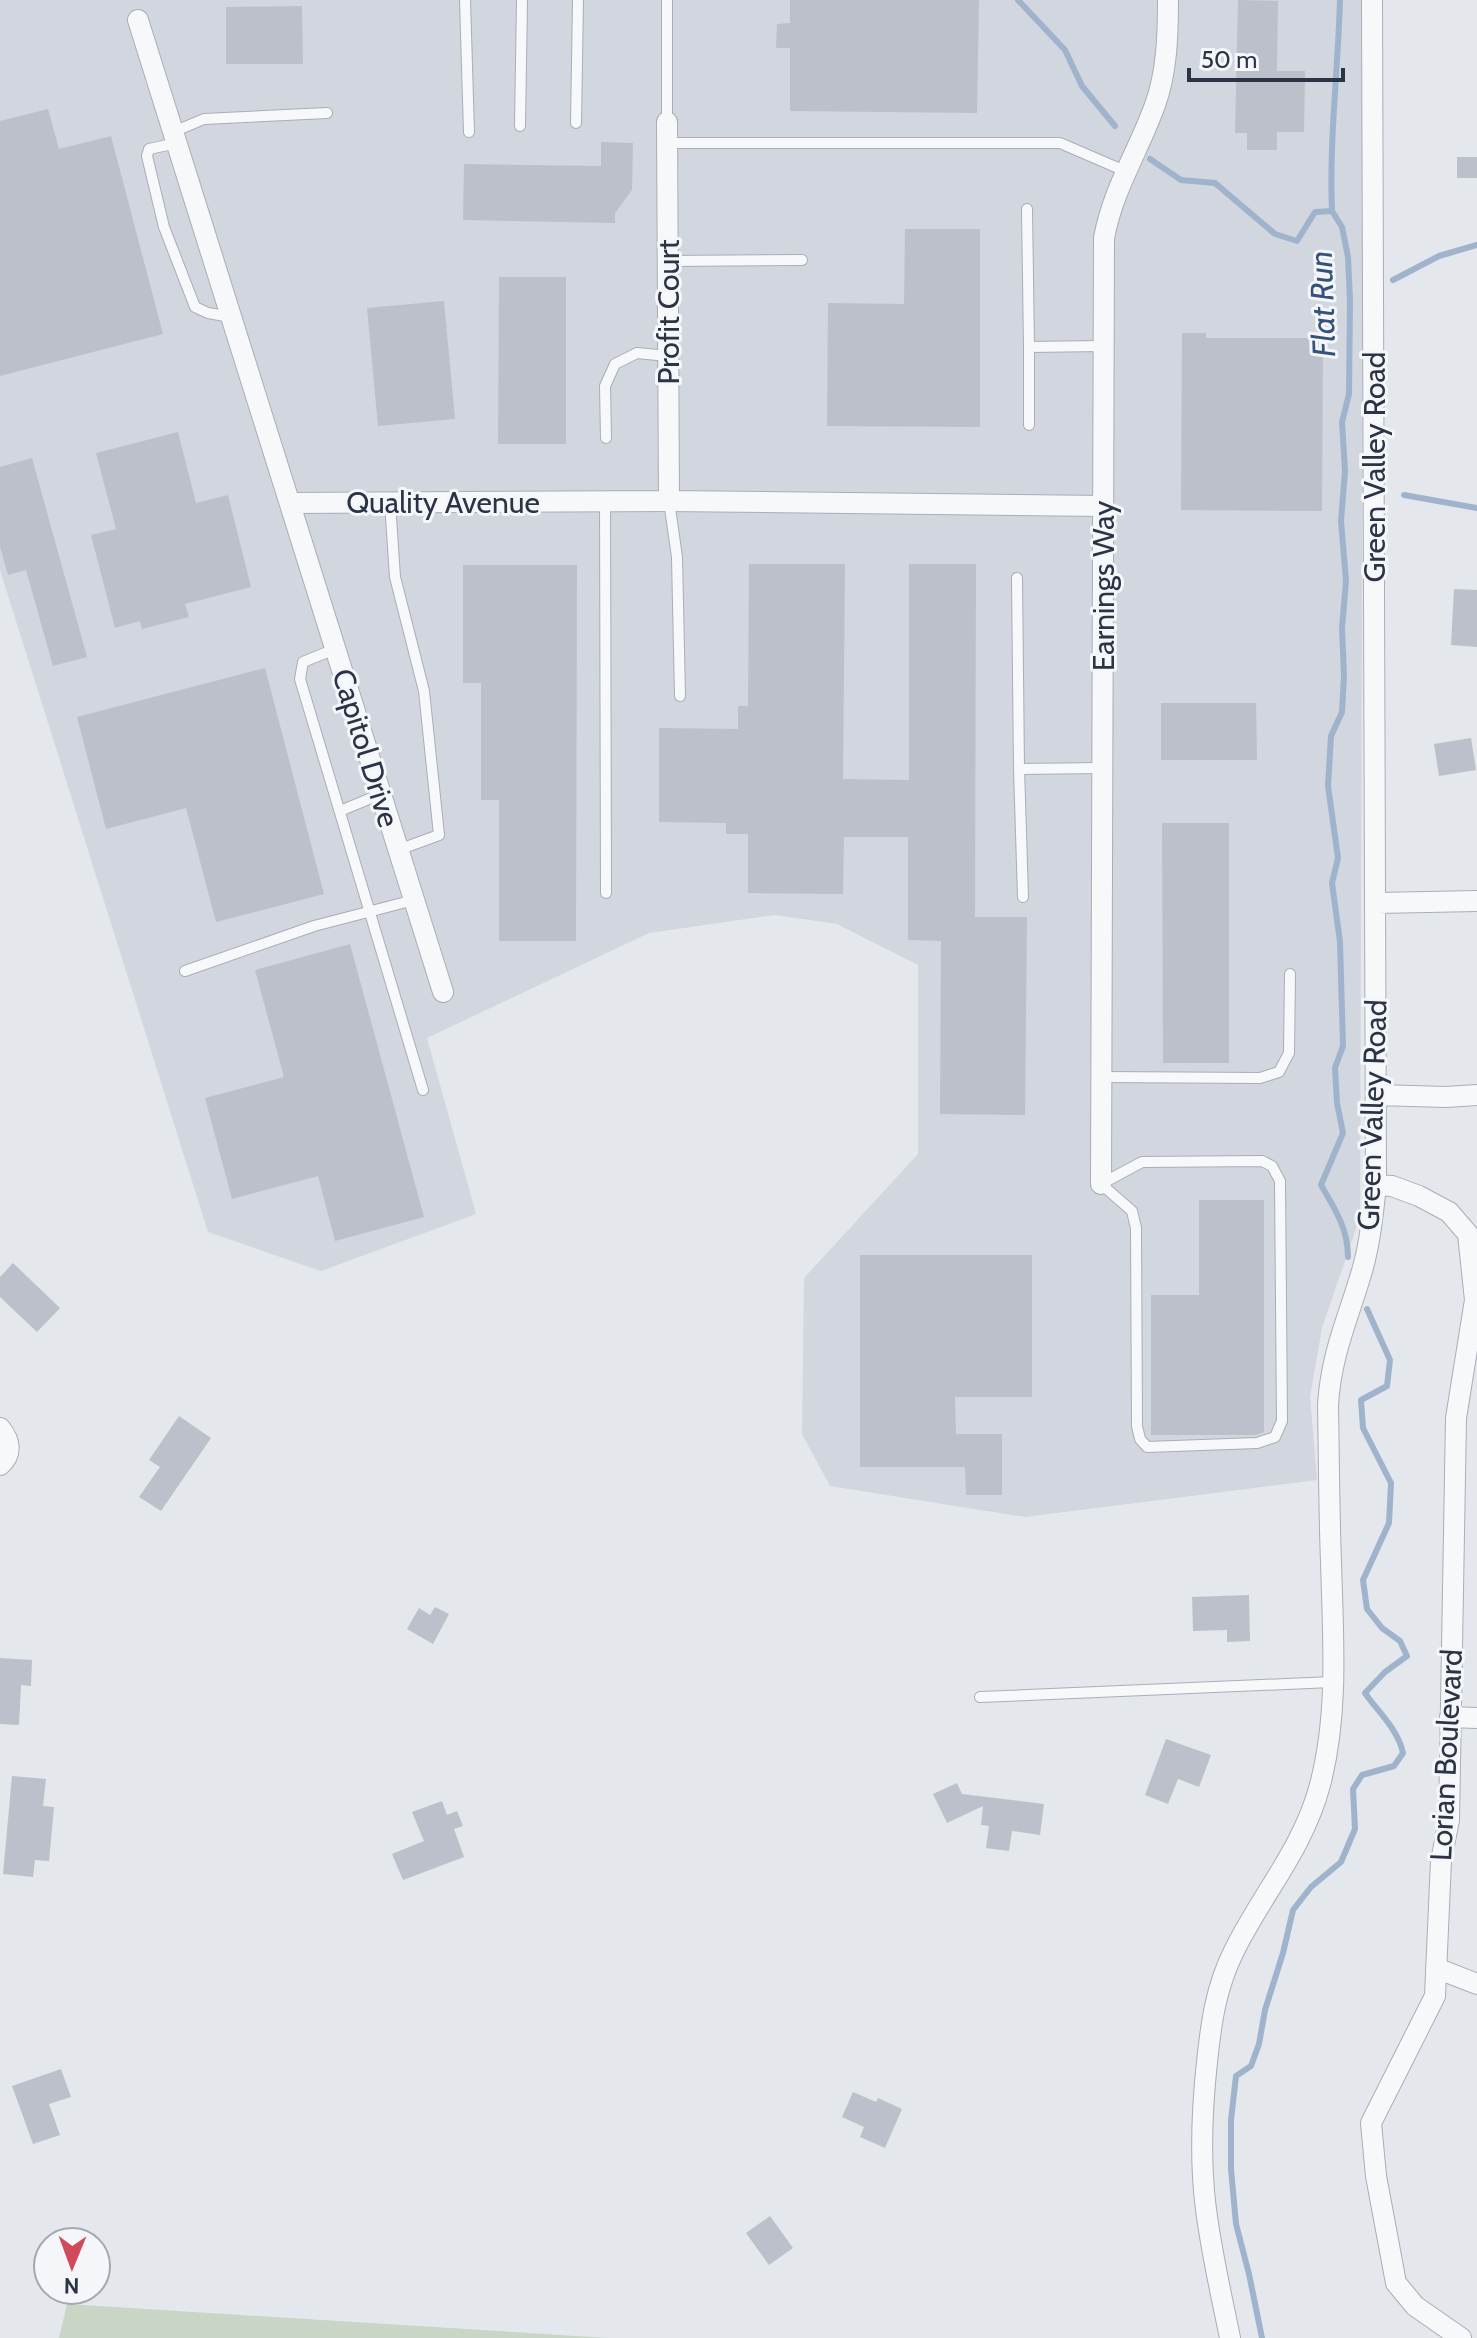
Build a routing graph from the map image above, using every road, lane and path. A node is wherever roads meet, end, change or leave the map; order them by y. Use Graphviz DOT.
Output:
graph roads {
  1 [pos="465,0"];
  2 [pos="522,0"];
  3 [pos="578,0"];
  4 [pos="667,0"];
  5 [pos="1168,0"];
  6 [pos="1372,0"];
  7 [pos="138,20"];
  8 [pos="327,113"];
  9 [pos="576,123"];
  10 [pos="520,126"];
  11 [pos="469,132"];
  12 [pos="667,133"];
  13 [pos="175,137"];
  14 [pos="1125,171"];
  15 [pos="1027,209"];
  16 [pos="802,260"];
  17 [pos="668,261"];
  18 [pos="231,317"];
  19 [pos="1102,346"];
  20 [pos="1029,347"];
  21 [pos="668,356"];
  22 [pos="1029,425"];
  23 [pos="606,438"];
  24 [pos="605,501"];
  25 [pos="669,501"];
  26 [pos="390,502"];
  27 [pos="290,503"];
  28 [pos="1103,506"];
  29 [pos="1017,578"];
  30 [pos="335,649"];
  31 [pos="680,696"];
  32 [pos="1102,768"];
  33 [pos="1019,769"];
  34 [pos="381,794"];
  35 [pos="340,811"];
  36 [pos="398,850"];
  37 [pos="606,893"];
  38 [pos="1023,897"];
  39 [pos="414,900"];
  40 [pos="1477,901"];
  41 [pos="1376,903"];
  42 [pos="370,913"];
  43 [pos="185,971"];
  44 [pos="1290,974"];
  45 [pos="443,992"];
  46 [pos="1101,1077"];
  47 [pos="423,1090"];
  48 [pos="1377,1095"];
  49 [pos="1477,1095"];
  50 [pos="1101,1184"];
  51 [pos="1376,1185"];
  52 [pos="1472,1234"];
  53 [pos="0,1428"];
  54 [pos="0,1465"];
  55 [pos="1332,1682"];
  56 [pos="980,1697"];
  57 [pos="1450,1717"];
  58 [pos="1477,1718"];
  59 [pos="1436,1968"];
  60 [pos="1477,1984"];
  61 [pos="1230,2338"];
  62 [pos="1461,2338"];
  1 -- 11 [label="lane"];
  2 -- 10 [label="lane"];
  3 -- 9 [label="lane"];
  4 -- 12 [label="lane"];
  5 -- 14 [label="street, Earnings Way"];
  6 -- 41 [label="street, Green Valley Road"];
  7 -- 13 [label="street"];
  8 -- 13 [label="lane"];
  12 -- 14 [label="lane"];
  12 -- 17 [label="street, Profit Court"];
  13 -- 18 [label="street"];
  13 -- 18 [label="lane"];
  14 -- 19 [label="street, Earnings Way"];
  15 -- 20 [label="lane"];
  16 -- 17 [label="lane"];
  17 -- 21 [label="street, Profit Court"];
  18 -- 27 [label="street"];
  19 -- 20 [label="lane"];
  19 -- 28 [label="street, Earnings Way"];
  20 -- 22 [label="lane"];
  21 -- 23 [label="lane"];
  21 -- 25 [label="street, Profit Court"];
  24 -- 25 [label="street, Quality Avenue"];
  24 -- 26 [label="street, Quality Avenue"];
  24 -- 37 [label="lane"];
  25 -- 28 [label="street, Quality Avenue"];
  25 -- 31 [label="lane"];
  26 -- 27 [label="street, Quality Avenue"];
  26 -- 36 [label="lane"];
  27 -- 30 [label="street, Capitol Drive"];
  28 -- 32 [label="street, Earnings Way"];
  29 -- 33 [label="lane"];
  30 -- 34 [label="street, Capitol Drive"];
  30 -- 35 [label="lane"];
  32 -- 33 [label="lane"];
  32 -- 46 [label="street, Earnings Way"];
  33 -- 38 [label="lane"];
  34 -- 35 [label="lane"];
  34 -- 36 [label="street, Capitol Drive"];
  35 -- 42 [label="lane"];
  36 -- 39 [label="street, Capitol Drive"];
  39 -- 42 [label="lane"];
  39 -- 45 [label="street, Capitol Drive"];
  40 -- 41 [label="street"];
  41 -- 48 [label="street, Green Valley Road"];
  42 -- 43 [label="lane"];
  42 -- 47 [label="lane"];
  44 -- 46 [label="lane"];
  46 -- 50 [label="street, Earnings Way"];
  48 -- 49 [label="street"];
  48 -- 51 [label="street, Green Valley Road"];
  50 -- 50 [label="lane"];
  51 -- 52 [label="street, Lorian Boulevard"];
  51 -- 55 [label="street, Green Valley Road"];
  52 -- 57 [label="street, Lorian Boulevard"];
  53 -- 54 [label="street"];
  55 -- 56 [label="lane"];
  55 -- 61 [label="street, Green Valley Road"];
  57 -- 58 [label="street"];
  57 -- 59 [label="street, Lorian Boulevard"];
  59 -- 60 [label="street"];
  59 -- 62 [label="street, Lorian Boulevard"];
}
